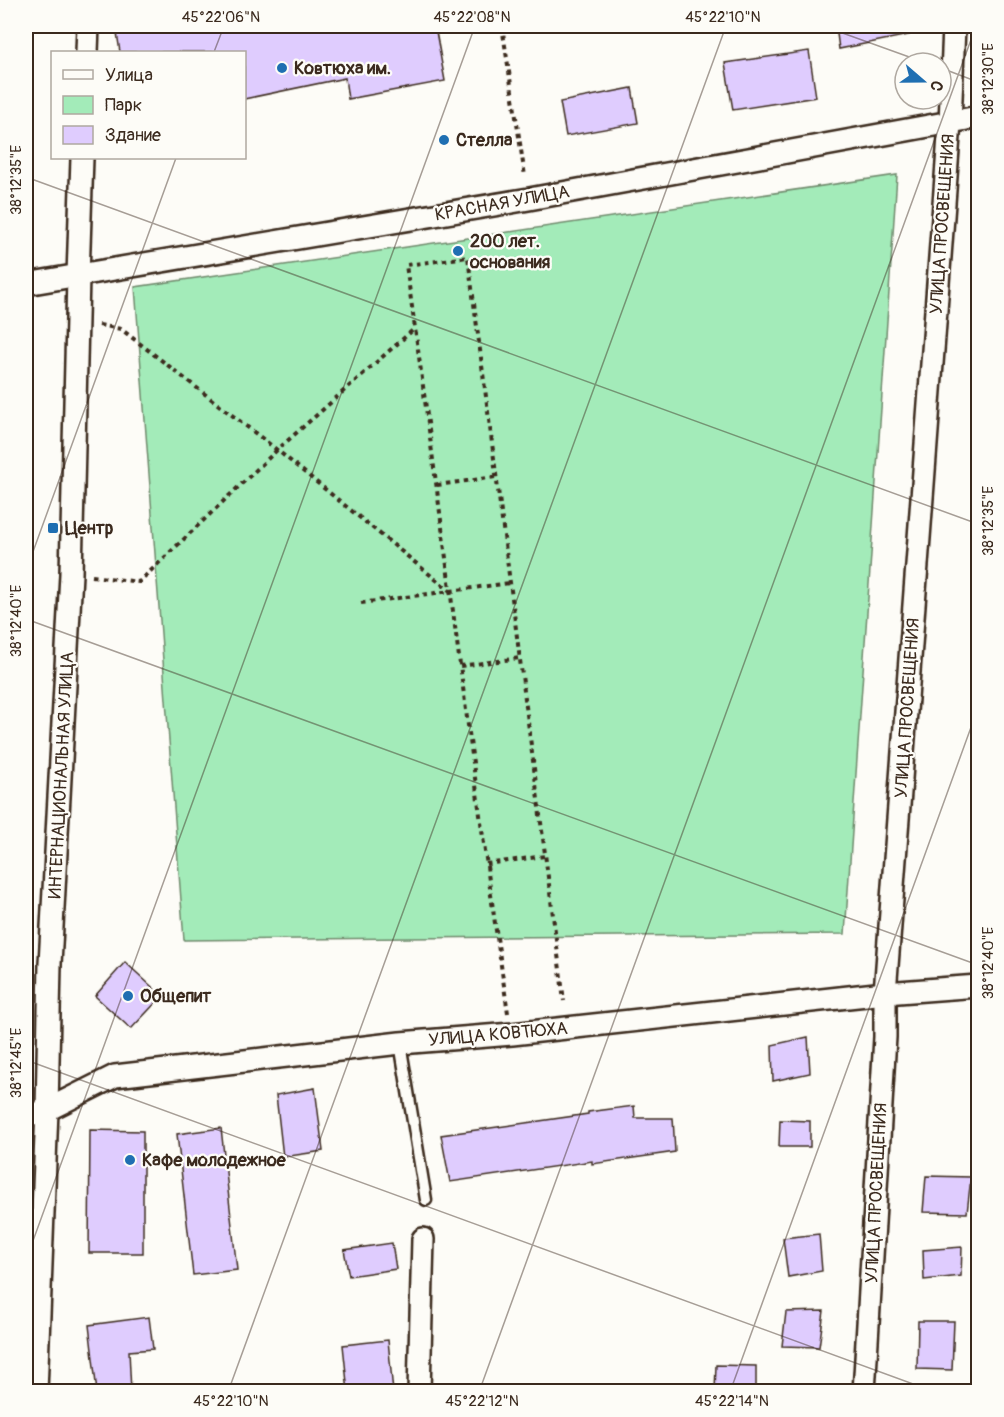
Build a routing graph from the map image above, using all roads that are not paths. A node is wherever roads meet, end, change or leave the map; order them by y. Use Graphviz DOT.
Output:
graph roads {
  1 [pos="88,26"];
  2 [pos="954,26"];
  3 [pos="87,51"];
  4 [pos="978,117"];
  5 [pos="950,123"];
  6 [pos="82,159"];
  7 [pos="78,276"];
  8 [pos="26,284"];
  9 [pos="978,986"];
  10 [pos="885,993"];
  11 [pos="400,1043"];
  12 [pos="47,1110"];
  13 [pos="26,1117"];
  14 [pos="426,1200"];
  15 [pos="423,1239"];
  16 [pos="32,1336"];
  17 [pos="36,1392"];
  18 [pos="419,1392"];
  19 [pos="864,1392"];
  1 -- 3 [label="street"];
  2 -- 5 [label="street, УЛИЦА ПРОСВЕЩЕНИЯ"];
  4 -- 5 [label="street, КРАСНАЯ УЛИЦА"];
  5 -- 7 [label="street, КРАСНАЯ УЛИЦА"];
  5 -- 10 [label="street, УЛИЦА ПРОСВЕЩЕНИЯ"];
  6 -- 7 [label="street, ИНТЕРНАЦИОНАЛЬНАЯ УЛИЦА"];
  7 -- 8 [label="street, КРАСНАЯ УЛИЦА"];
  7 -- 12 [label="street, ИНТЕРНАЦИОНАЛЬНАЯ УЛИЦА"];
  9 -- 10 [label="street, УЛИЦА КОВТЮХА"];
  10 -- 11 [label="street, УЛИЦА КОВТЮХА"];
  10 -- 19 [label="street, УЛИЦА ПРОСВЕЩЕНИЯ"];
  11 -- 12 [label="street, УЛИЦА КОВТЮХА"];
  11 -- 14 [label="lane"];
  12 -- 13 [label="street, УЛИЦА КОВТЮХА"];
  12 -- 16 [label="street, ИНТЕРНАЦИОНАЛЬНАЯ УЛИЦА"];
  15 -- 18 [label="street"];
  16 -- 17 [label="street, ИНТЕРНАЦИОНАЛЬНАЯ УЛИЦА"];
}
